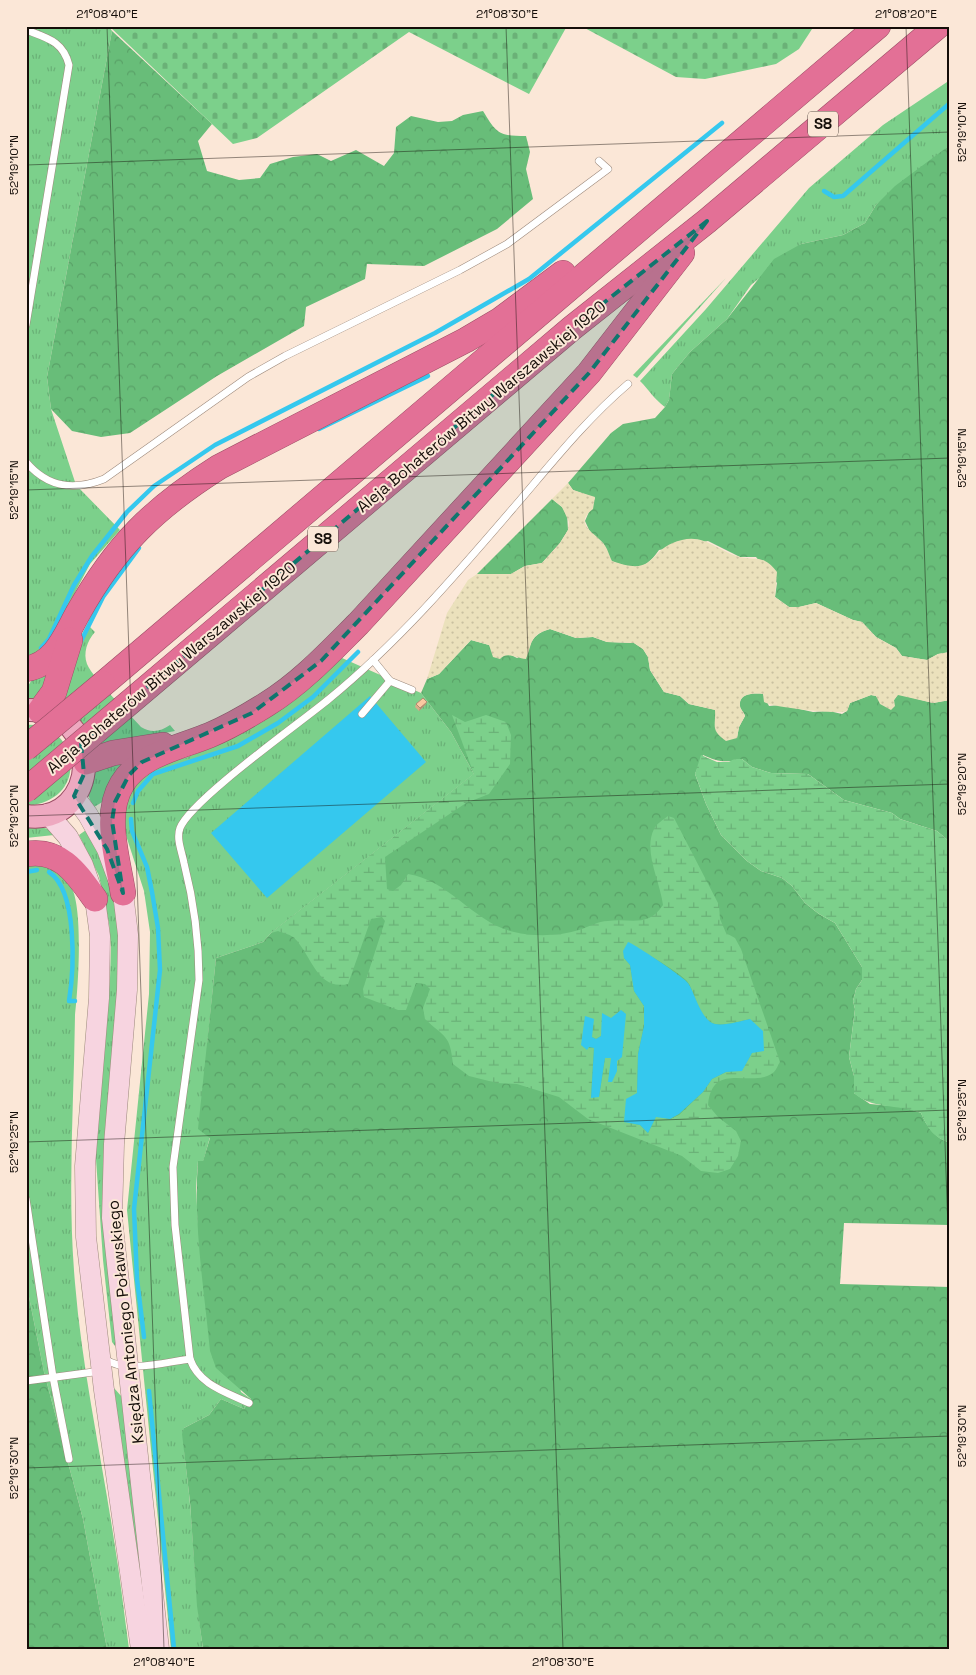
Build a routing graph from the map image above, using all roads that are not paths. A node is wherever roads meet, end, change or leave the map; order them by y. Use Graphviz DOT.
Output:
graph roads {
  1 [pos="878,26"];
  2 [pos="938,26"];
  3 [pos="26,30"];
  4 [pos="599,161"];
  5 [pos="679,194"];
  6 [pos="707,221"];
  7 [pos="26,325"];
  8 [pos="628,384"];
  9 [pos="26,462"];
  10 [pos="79,611"];
  11 [pos="373,660"];
  12 [pos="26,669"];
  13 [pos="390,681"];
  14 [pos="412,690"];
  15 [pos="33,710"];
  16 [pos="362,714"];
  17 [pos="191,742"];
  18 [pos="26,748"];
  19 [pos="86,762"];
  20 [pos="26,790"];
  21 [pos="74,796"];
  22 [pos="37,815"];
  23 [pos="26,854"];
  24 [pos="123,892"];
  25 [pos="95,899"];
  26 [pos="26,1199"];
  27 [pos="98,1341"];
  28 [pos="190,1359"];
  29 [pos="128,1367"];
  30 [pos="102,1371"];
  31 [pos="53,1378"];
  32 [pos="26,1381"];
  33 [pos="249,1403"];
  34 [pos="69,1458"];
  35 [pos="141,1649"];
  36 [pos="159,1649"];
  1 -- 5 [label="highway, Aleja Bohaterów Bitwy Warszawskiej 1920 / S8"];
  2 -- 6 [label="highway, Aleja Bohaterów Bitwy Warszawskiej 1920 / S8"];
  3 -- 7 [label="lane"];
  4 -- 9 [label="lane"];
  5 -- 10 [label="highway"];
  5 -- 18 [label="highway, Aleja Bohaterów Bitwy Warszawskiej 1920 / S8, bridge"];
  6 -- 17 [label="highway"];
  6 -- 20 [label="highway, Aleja Bohaterów Bitwy Warszawskiej 1920 / S8, bridge"];
  8 -- 11 [label="lane"];
  10 -- 12 [label="highway"];
  10 -- 15 [label="highway"];
  11 -- 13 [label="lane"];
  11 -- 28 [label="lane"];
  13 -- 14 [label="lane"];
  13 -- 16 [label="lane"];
  15 -- 19 [label="main road"];
  17 -- 19 [label="highway"];
  17 -- 24 [label="highway"];
  19 -- 21 [label="main road"];
  21 -- 22 [label="main road"];
  21 -- 24 [label="main road, Księdza Antoniego Poławskiego"];
  22 -- 25 [label="main road, Księdza Antoniego Poławskiego"];
  23 -- 25 [label="highway"];
  24 -- 29 [label="main road, Księdza Antoniego Poławskiego"];
  25 -- 27 [label="main road, Księdza Antoniego Poławskiego"];
  26 -- 31 [label="lane"];
  27 -- 29 [label="lane"];
  27 -- 30 [label="main road, Księdza Antoniego Poławskiego"];
  28 -- 29 [label="lane"];
  28 -- 33 [label="lane"];
  29 -- 36 [label="main road, Księdza Antoniego Poławskiego"];
  30 -- 31 [label="lane"];
  30 -- 35 [label="main road, Księdza Antoniego Poławskiego"];
  31 -- 32 [label="lane"];
  31 -- 34 [label="lane"];
}
